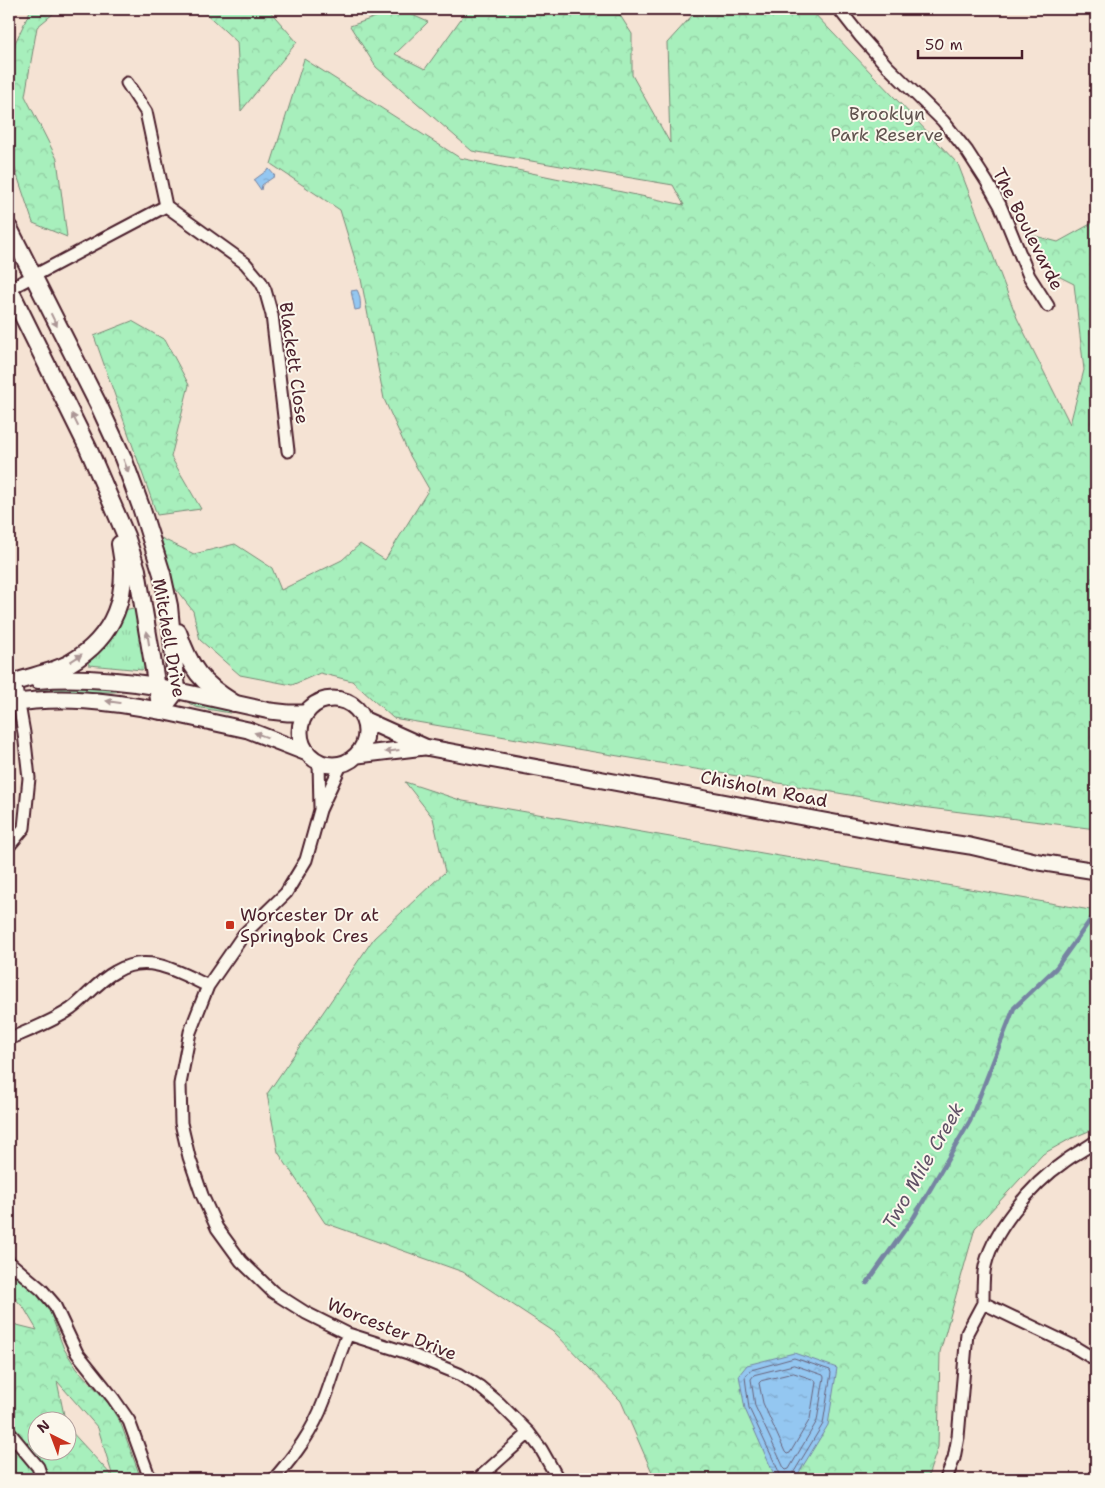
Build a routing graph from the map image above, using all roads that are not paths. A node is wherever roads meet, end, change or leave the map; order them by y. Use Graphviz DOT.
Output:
graph roads {
  1 [pos="839,9"];
  2 [pos="127,83"];
  3 [pos="166,206"];
  4 [pos="9,228"];
  5 [pos="32,276"];
  6 [pos="9,288"];
  7 [pos="1048,306"];
  8 [pos="288,452"];
  9 [pos="110,496"];
  10 [pos="168,606"];
  11 [pos="12,683"];
  12 [pos="156,686"];
  13 [pos="177,690"];
  14 [pos="13,703"];
  15 [pos="234,703"];
  16 [pos="161,711"];
  17 [pos="306,712"];
  18 [pos="365,720"];
  19 [pos="425,746"];
  20 [pos="358,755"];
  21 [pos="313,758"];
  22 [pos="341,765"];
  23 [pos="320,810"];
  24 [pos="9,846"];
  25 [pos="1096,871"];
  26 [pos="208,986"];
  27 [pos="9,1039"];
  28 [pos="1096,1141"];
  29 [pos="9,1262"];
  30 [pos="983,1303"];
  31 [pos="348,1334"];
  32 [pos="1096,1360"];
  33 [pos="9,1432"];
  34 [pos="529,1433"];
  35 [pos="42,1479"];
  36 [pos="150,1479"];
  37 [pos="274,1479"];
  38 [pos="478,1479"];
  39 [pos="558,1479"];
  40 [pos="946,1479"];
  1 -- 7 [label="street, The Boulevarde"];
  2 -- 3 [label="street"];
  3 -- 5 [label="street"];
  3 -- 8 [label="street, Blackett Close"];
  4 -- 5 [label="main road, Mitchell Drive"];
  5 -- 6 [label="street"];
  5 -- 10 [label="main road, Mitchell Drive, one-way"];
  9 -- 6 [label="main road, Mitchell Drive, one-way"];
  11 -- 9 [label="main road, one-way"];
  12 -- 9 [label="main road, Mitchell Drive, one-way"];
  10 -- 13 [label="main road, Mitchell Drive"];
  10 -- 15 [label="main road"];
  11 -- 12 [label="main road"];
  11 -- 14 [label="street"];
  12 -- 13 [label="street"];
  12 -- 16 [label="main road, Mitchell Drive"];
  13 -- 15 [label="street"];
  13 -- 16 [label="main road, Mitchell Drive"];
  16 -- 14 [label="main road, one-way"];
  14 -- 24 [label="street"];
  15 -- 17 [label="street"];
  21 -- 16 [label="street, one-way"];
  17 -- 18 [label="street"];
  17 -- 21 [label="street"];
  18 -- 19 [label="street, Chisholm Road"];
  18 -- 20 [label="street"];
  19 -- 20 [label="street, Chisholm Road, one-way"];
  19 -- 25 [label="street, Chisholm Road"];
  20 -- 22 [label="street"];
  21 -- 22 [label="street"];
  21 -- 23 [label="street, Worcester Drive"];
  22 -- 23 [label="street, Worcester Drive"];
  23 -- 26 [label="street, Worcester Drive"];
  26 -- 27 [label="street"];
  26 -- 31 [label="street, Worcester Drive"];
  28 -- 30 [label="street"];
  29 -- 36 [label="street"];
  30 -- 32 [label="street"];
  30 -- 40 [label="street"];
  31 -- 34 [label="street, Worcester Drive"];
  31 -- 37 [label="street"];
  33 -- 35 [label="street"];
  34 -- 38 [label="street"];
  34 -- 39 [label="street, Worcester Drive"];
}
